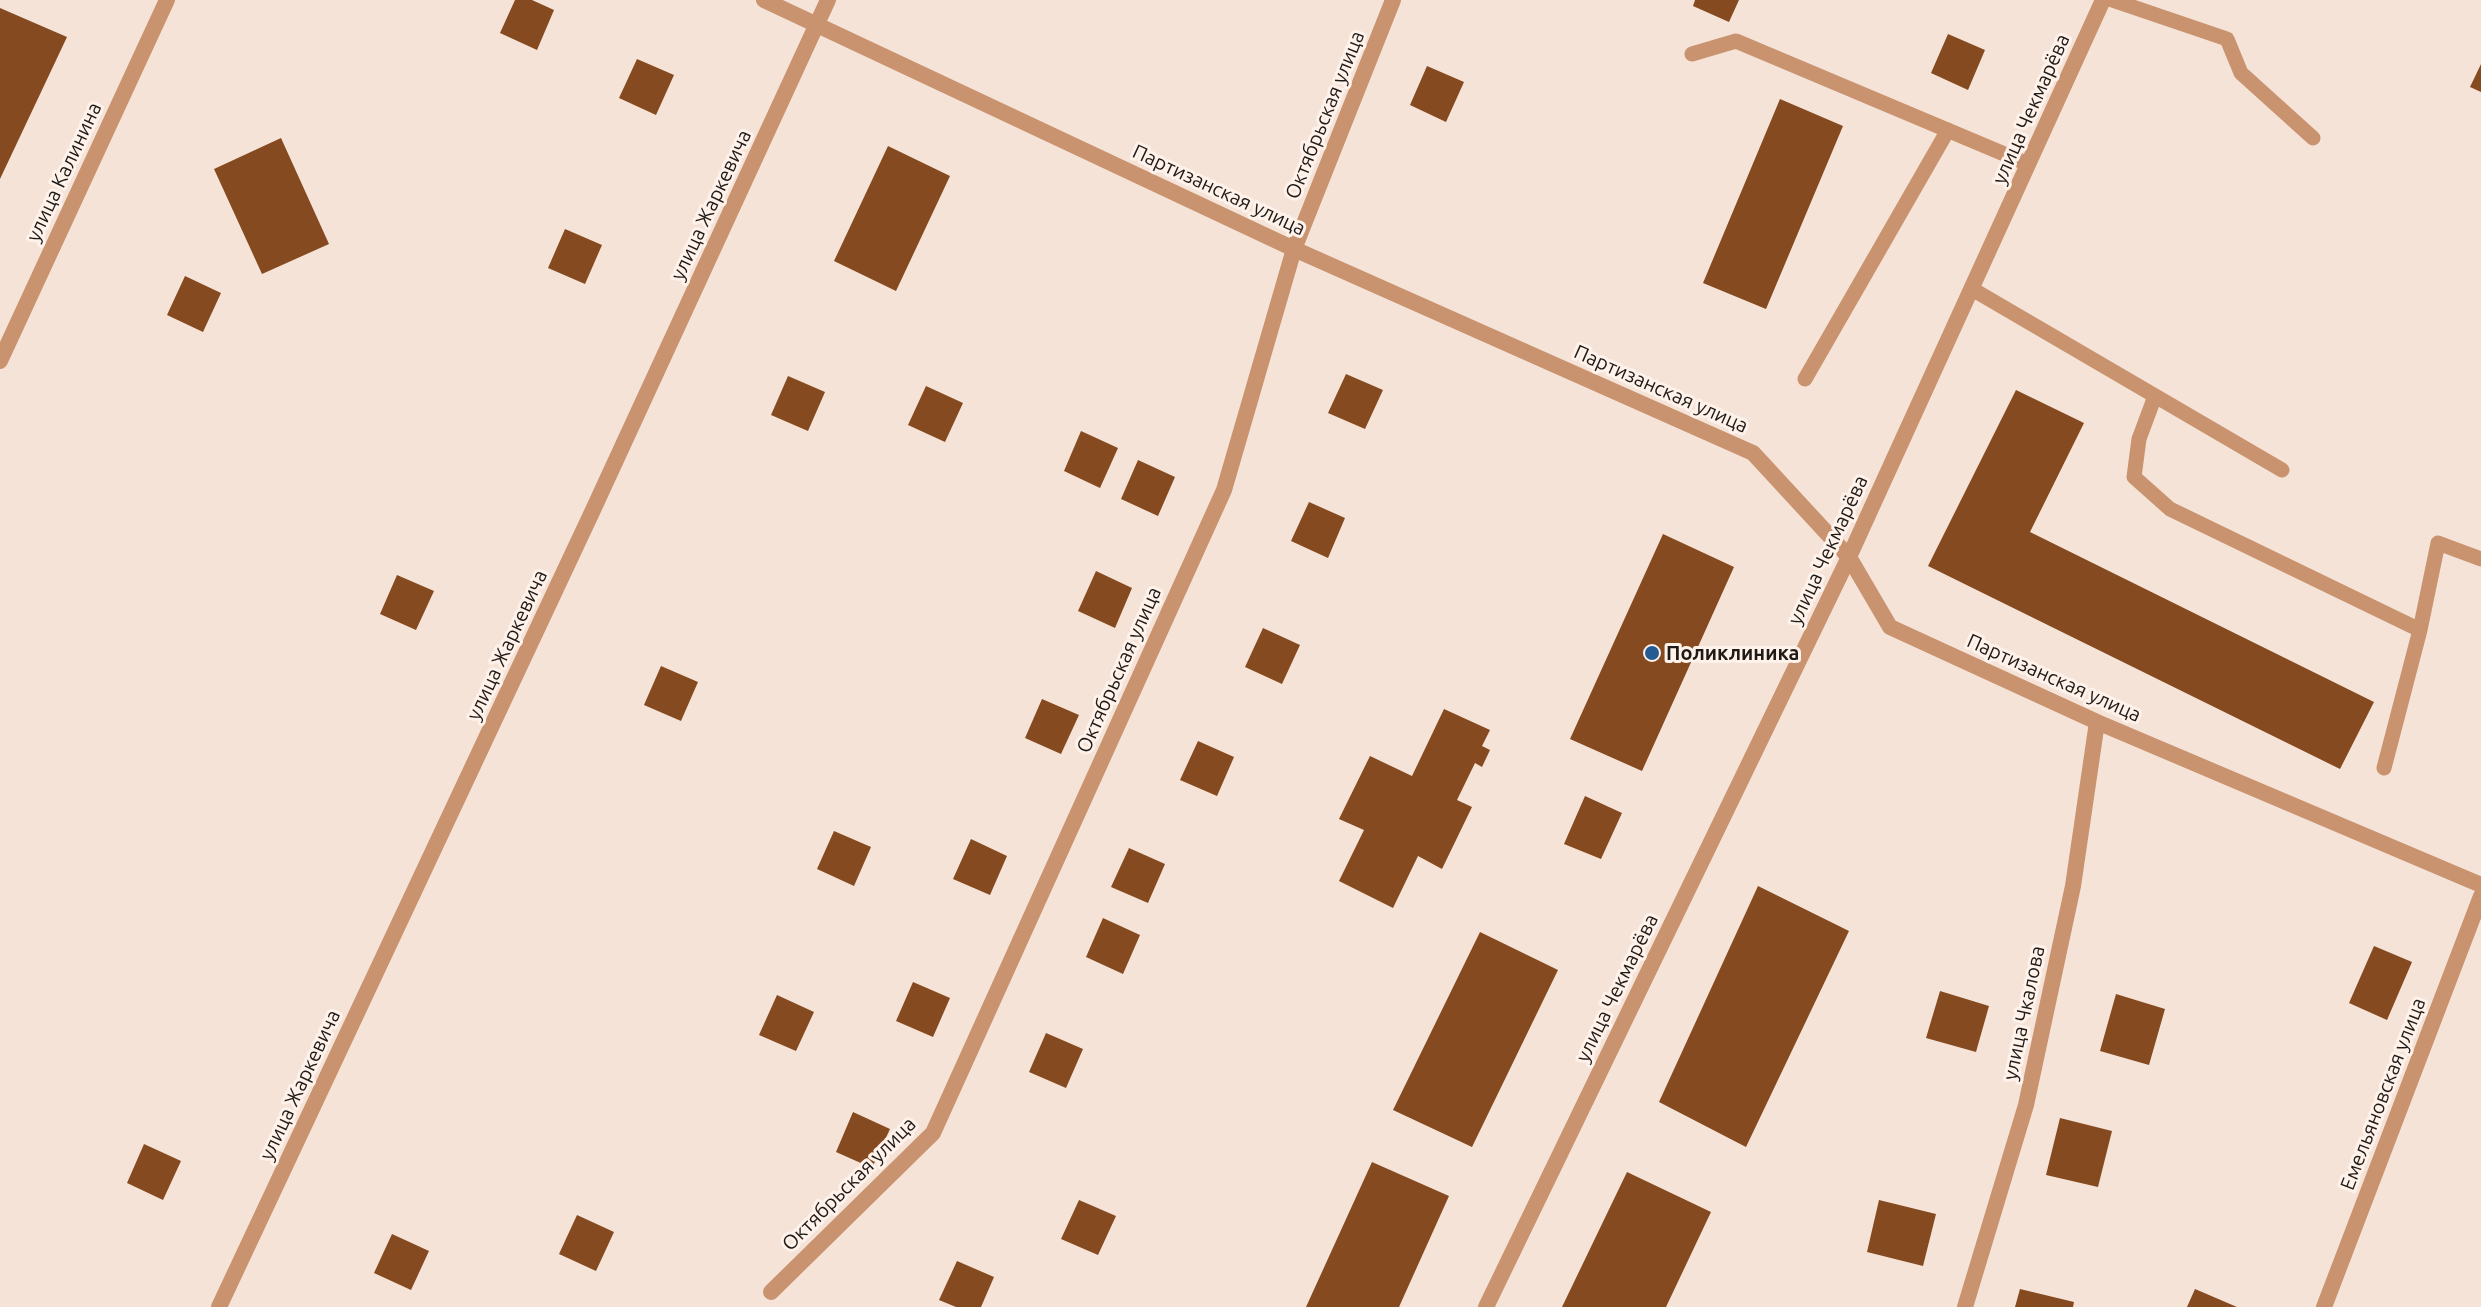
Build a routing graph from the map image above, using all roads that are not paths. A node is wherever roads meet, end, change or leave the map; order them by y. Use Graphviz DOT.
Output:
graph roads {
  1 [pos="167,0"];
  2 [pos="764,0"];
  3 [pos="828,0"];
  4 [pos="1393,0"];
  5 [pos="2103,0"];
  6 [pos="2112,0"];
  7 [pos="817,24"];
  8 [pos="1692,54"];
  9 [pos="1948,130"];
  10 [pos="2313,138"];
  11 [pos="2028,164"];
  12 [pos="1294,249"];
  13 [pos="1972,289"];
  14 [pos="0,361"];
  15 [pos="1805,380"];
  16 [pos="2155,396"];
  17 [pos="2282,470"];
  18 [pos="1849,556"];
  19 [pos="2481,559"];
  20 [pos="2420,630"];
  21 [pos="2097,722"];
  22 [pos="2384,768"];
  23 [pos="2481,885"];
  24 [pos="2481,896"];
  25 [pos="771,1292"];
  26 [pos="219,1307"];
  27 [pos="1486,1307"];
  28 [pos="1965,1307"];
  29 [pos="2324,1307"];
  1 -- 14 [label="street, улица Калинина"];
  2 -- 7 [label="street, Партизанская улица"];
  3 -- 7 [label="street, улица Жаркевича"];
  4 -- 12 [label="street, Октябрьская улица"];
  5 -- 11 [label="street, улица Чекмарёва"];
  6 -- 10 [label="lane"];
  7 -- 12 [label="street, Партизанская улица"];
  7 -- 26 [label="street, улица Жаркевича"];
  8 -- 9 [label="lane"];
  9 -- 11 [label="lane"];
  9 -- 15 [label="lane"];
  11 -- 13 [label="street, улица Чекмарёва"];
  12 -- 18 [label="street, Партизанская улица"];
  12 -- 25 [label="street, Октябрьская улица"];
  13 -- 16 [label="lane"];
  13 -- 18 [label="street, улица Чекмарёва"];
  16 -- 17 [label="lane"];
  16 -- 20 [label="lane"];
  18 -- 21 [label="street, Партизанская улица"];
  18 -- 27 [label="street, улица Чекмарёва"];
  19 -- 20 [label="lane"];
  20 -- 22 [label="lane"];
  21 -- 23 [label="street, Партизанская улица"];
  21 -- 28 [label="street, улица Чкалова"];
  24 -- 29 [label="street, Емельяновская улица"];
}
